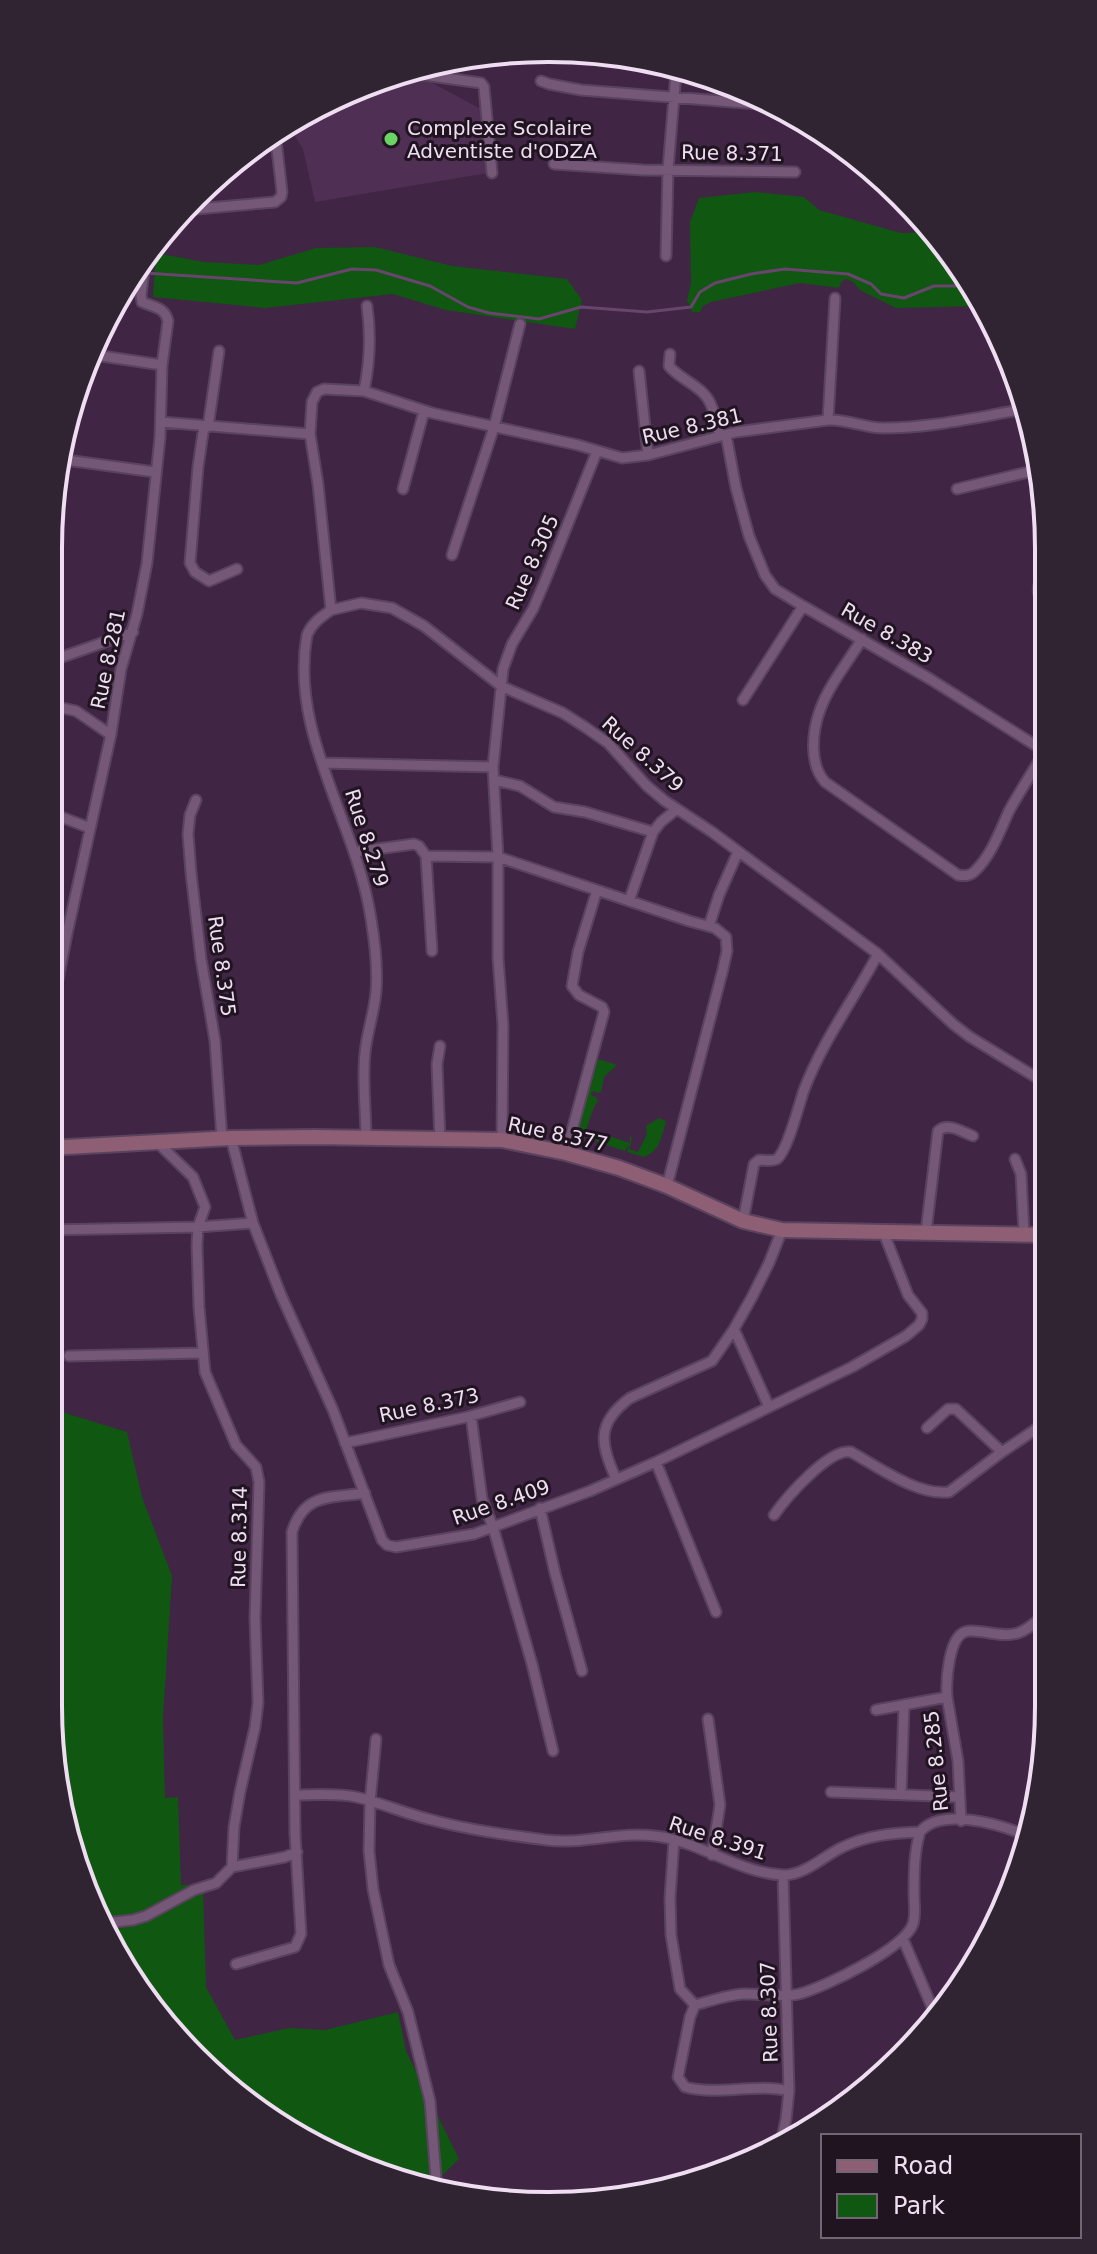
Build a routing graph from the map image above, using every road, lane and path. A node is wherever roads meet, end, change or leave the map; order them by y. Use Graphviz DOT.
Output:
graph roads {
  1 [pos="433,76"];
  2 [pos="675,79"];
  3 [pos="541,81"];
  4 [pos="673,96"];
  5 [pos="742,102"];
  6 [pos="277,145"];
  7 [pos="554,164"];
  8 [pos="668,169"];
  9 [pos="795,172"];
  10 [pos="492,173"];
  11 [pos="200,209"];
  12 [pos="666,256"];
  13 [pos="143,280"];
  14 [pos="835,298"];
  15 [pos="367,306"];
  16 [pos="520,324"];
  17 [pos="219,351"];
  18 [pos="670,354"];
  19 [pos="102,356"];
  20 [pos="162,365"];
  21 [pos="639,371"];
  22 [pos="364,391"];
  23 [pos="424,411"];
  24 [pos="1014,411"];
  25 [pos="828,420"];
  26 [pos="161,422"];
  27 [pos="206,427"];
  28 [pos="494,427"];
  29 [pos="310,434"];
  30 [pos="723,435"];
  31 [pos="597,451"];
  32 [pos="648,455"];
  33 [pos="70,461"];
  34 [pos="155,472"];
  35 [pos="1029,472"];
  36 [pos="403,489"];
  37 [pos="957,489"];
  38 [pos="452,555"];
  39 [pos="237,569"];
  40 [pos="803,606"];
  41 [pos="331,610"];
  42 [pos="133,632"];
  43 [pos="862,639"];
  44 [pos="62,657"];
  45 [pos="501,686"];
  46 [pos="743,700"];
  47 [pos="62,708"];
  48 [pos="111,735"];
  49 [pos="1035,746"];
  50 [pos="323,763"];
  51 [pos="493,767"];
  52 [pos="1035,769"];
  53 [pos="494,780"];
  54 [pos="196,800"];
  55 [pos="677,809"];
  56 [pos="62,817"];
  57 [pos="90,828"];
  58 [pos="653,832"];
  59 [pos="355,852"];
  60 [pos="738,852"];
  61 [pos="426,856"];
  62 [pos="498,857"];
  63 [pos="597,890"];
  64 [pos="629,901"];
  65 [pos="709,926"];
  66 [pos="432,951"];
  67 [pos="878,954"];
  68 [pos="62,963"];
  69 [pos="440,1046"];
  70 [pos="1035,1077"];
  71 [pos="973,1136"];
  72 [pos="226,1138"];
  73 [pos="366,1139"];
  74 [pos="440,1140"];
  75 [pos="502,1140"];
  76 [pos="158,1143"];
  77 [pos="62,1147"];
  78 [pos="566,1153"];
  79 [pos="1015,1159"];
  80 [pos="667,1186"];
  81 [pos="743,1221"];
  82 [pos="253,1223"];
  83 [pos="198,1227"];
  84 [pos="62,1230"];
  85 [pos="782,1230"];
  86 [pos="883,1231"];
  87 [pos="926,1232"];
  88 [pos="1024,1234"];
  89 [pos="1035,1234"];
  90 [pos="734,1329"];
  91 [pos="202,1353"];
  92 [pos="69,1356"];
  93 [pos="520,1402"];
  94 [pos="769,1407"];
  95 [pos="471,1416"];
  96 [pos="927,1428"];
  97 [pos="1035,1430"];
  98 [pos="345,1443"];
  99 [pos="1002,1452"];
  100 [pos="656,1462"];
  101 [pos="616,1479"];
  102 [pos="365,1493"];
  103 [pos="540,1508"];
  104 [pos="774,1515"];
  105 [pos="493,1527"];
  106 [pos="716,1612"];
  107 [pos="1035,1622"];
  108 [pos="582,1671"];
  109 [pos="947,1697"];
  110 [pos="904,1706"];
  111 [pos="876,1710"];
  112 [pos="708,1719"];
  113 [pos="376,1739"];
  114 [pos="553,1751"];
  115 [pos="831,1792"];
  116 [pos="901,1794"];
  117 [pos="295,1795"];
  118 [pos="959,1797"];
  119 [pos="370,1802"];
  120 [pos="961,1821"];
  121 [pos="920,1832"];
  122 [pos="1018,1832"];
  123 [pos="674,1840"];
  124 [pos="297,1852"];
  125 [pos="712,1855"];
  126 [pos="232,1867"];
  127 [pos="783,1875"];
  128 [pos="113,1922"];
  129 [pos="903,1939"];
  130 [pos="236,1964"];
  131 [pos="787,1996"];
  132 [pos="695,2005"];
  133 [pos="931,2005"];
  134 [pos="789,2091"];
  135 [pos="783,2132"];
  136 [pos="436,2178"];
  1 -- 10 [label="street"];
  2 -- 4 [label="street"];
  3 -- 4 [label="street"];
  4 -- 5 [label="street"];
  4 -- 8 [label="street"];
  6 -- 11 [label="street"];
  7 -- 8 [label="street, Rue 8.371"];
  8 -- 9 [label="street, Rue 8.371"];
  8 -- 12 [label="street"];
  13 -- 20 [label="street, Rue 8.281"];
  14 -- 25 [label="street"];
  15 -- 22 [label="street"];
  16 -- 28 [label="street"];
  17 -- 27 [label="street"];
  18 -- 30 [label="street, Rue 8.383"];
  19 -- 20 [label="street"];
  20 -- 26 [label="street, Rue 8.281"];
  21 -- 32 [label="street"];
  22 -- 23 [label="street, Rue 8.381"];
  22 -- 29 [label="street"];
  23 -- 28 [label="street, Rue 8.381"];
  23 -- 36 [label="street"];
  24 -- 25 [label="street, Rue 8.381"];
  25 -- 30 [label="street, Rue 8.381"];
  26 -- 27 [label="street"];
  26 -- 34 [label="street, Rue 8.281"];
  27 -- 29 [label="street"];
  27 -- 39 [label="street"];
  28 -- 31 [label="street, Rue 8.381"];
  28 -- 38 [label="street"];
  29 -- 41 [label="street"];
  30 -- 32 [label="street, Rue 8.381"];
  30 -- 40 [label="street, Rue 8.383"];
  31 -- 32 [label="street, Rue 8.381"];
  31 -- 45 [label="street, Rue 8.305"];
  33 -- 34 [label="street"];
  34 -- 42 [label="street, Rue 8.281"];
  35 -- 37 [label="street"];
  40 -- 43 [label="street, Rue 8.383"];
  40 -- 46 [label="street"];
  41 -- 45 [label="street, Rue 8.379"];
  41 -- 50 [label="street, Rue 8.279"];
  42 -- 44 [label="street"];
  42 -- 48 [label="street, Rue 8.281"];
  43 -- 49 [label="street, Rue 8.383"];
  43 -- 52 [label="street"];
  45 -- 51 [label="street, Rue 8.305"];
  45 -- 55 [label="street, Rue 8.379"];
  47 -- 48 [label="street"];
  48 -- 57 [label="street, Rue 8.281"];
  50 -- 51 [label="street"];
  50 -- 59 [label="street, Rue 8.279"];
  51 -- 53 [label="street, Rue 8.305"];
  53 -- 58 [label="street"];
  53 -- 62 [label="street, Rue 8.305"];
  54 -- 72 [label="street, Rue 8.375"];
  55 -- 58 [label="street"];
  55 -- 60 [label="street, Rue 8.379"];
  56 -- 57 [label="street"];
  57 -- 68 [label="street, Rue 8.281"];
  58 -- 64 [label="street"];
  59 -- 61 [label="street"];
  59 -- 73 [label="street, Rue 8.279"];
  60 -- 65 [label="street"];
  60 -- 67 [label="street, Rue 8.379"];
  61 -- 62 [label="street"];
  61 -- 66 [label="street"];
  62 -- 63 [label="street"];
  62 -- 75 [label="street, Rue 8.305"];
  63 -- 64 [label="street"];
  63 -- 78 [label="street"];
  64 -- 65 [label="street"];
  65 -- 80 [label="street"];
  67 -- 70 [label="street, Rue 8.379"];
  67 -- 81 [label="street"];
  69 -- 74 [label="street"];
  71 -- 87 [label="street"];
  72 -- 73 [label="street, Rue 8.377"];
  72 -- 76 [label="street, Rue 8.377"];
  72 -- 82 [label="street, Rue 8.409"];
  73 -- 74 [label="street, Rue 8.377"];
  74 -- 75 [label="street, Rue 8.377"];
  75 -- 78 [label="street, Rue 8.377"];
  76 -- 77 [label="street, Rue 8.377"];
  76 -- 83 [label="street, Rue 8.314"];
  78 -- 80 [label="street, Rue 8.377"];
  79 -- 88 [label="street"];
  80 -- 81 [label="street, Rue 8.377"];
  81 -- 85 [label="street, Rue 8.377"];
  82 -- 83 [label="street"];
  82 -- 98 [label="street, Rue 8.409"];
  83 -- 84 [label="street"];
  83 -- 91 [label="street, Rue 8.314"];
  85 -- 86 [label="street, Rue 8.377"];
  85 -- 90 [label="street"];
  86 -- 87 [label="street, Rue 8.377"];
  86 -- 94 [label="street, Rue 8.409"];
  87 -- 88 [label="street, Rue 8.377"];
  88 -- 89 [label="street, Rue 8.377"];
  90 -- 94 [label="street"];
  90 -- 101 [label="street"];
  91 -- 92 [label="street"];
  91 -- 126 [label="street, Rue 8.314"];
  93 -- 95 [label="street, Rue 8.373"];
  94 -- 100 [label="street, Rue 8.409"];
  95 -- 98 [label="street, Rue 8.373"];
  95 -- 105 [label="street"];
  96 -- 99 [label="street"];
  97 -- 99 [label="street"];
  98 -- 102 [label="street, Rue 8.409"];
  99 -- 104 [label="street"];
  100 -- 101 [label="street, Rue 8.409"];
  100 -- 106 [label="street"];
  101 -- 103 [label="street, Rue 8.409"];
  102 -- 105 [label="street, Rue 8.409"];
  102 -- 117 [label="street"];
  103 -- 105 [label="street, Rue 8.409"];
  103 -- 108 [label="street"];
  105 -- 114 [label="street"];
  107 -- 109 [label="street, Rue 8.285"];
  109 -- 110 [label="street"];
  109 -- 118 [label="street, Rue 8.285"];
  110 -- 111 [label="street"];
  110 -- 116 [label="street"];
  112 -- 125 [label="street"];
  113 -- 119 [label="street"];
  115 -- 116 [label="street"];
  116 -- 118 [label="street"];
  117 -- 119 [label="street, Rue 8.391"];
  117 -- 124 [label="street"];
  118 -- 120 [label="street, Rue 8.285"];
  119 -- 123 [label="street, Rue 8.391"];
  119 -- 136 [label="street"];
  120 -- 121 [label="street, Rue 8.391"];
  120 -- 122 [label="street, Rue 8.391"];
  121 -- 127 [label="street, Rue 8.391"];
  121 -- 129 [label="street"];
  123 -- 125 [label="street, Rue 8.391"];
  123 -- 132 [label="street"];
  124 -- 126 [label="street"];
  124 -- 130 [label="street"];
  125 -- 127 [label="street, Rue 8.391"];
  126 -- 128 [label="street"];
  127 -- 131 [label="street, Rue 8.307"];
  129 -- 131 [label="street"];
  129 -- 133 [label="street"];
  131 -- 132 [label="street"];
  131 -- 134 [label="street, Rue 8.307"];
  132 -- 134 [label="street"];
  134 -- 135 [label="street, Rue 8.307"];
}
